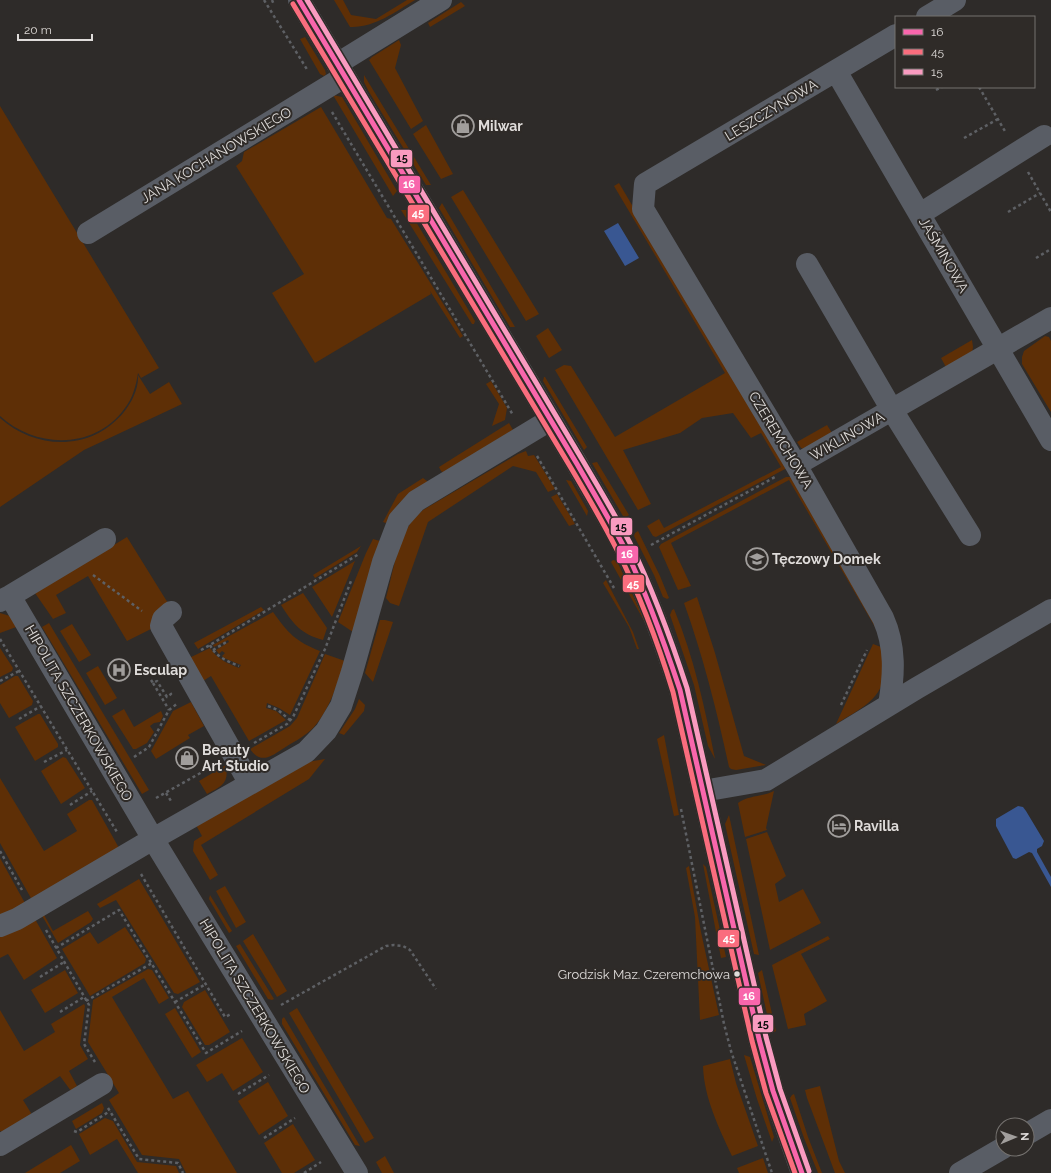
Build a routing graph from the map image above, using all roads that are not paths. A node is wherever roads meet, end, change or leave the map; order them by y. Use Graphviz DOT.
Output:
graph roads {
  1 [pos="298,0"];
  2 [pos="441,0"];
  3 [pos="955,0"];
  4 [pos="929,16"];
  5 [pos="895,36"];
  6 [pos="341,71"];
  7 [pos="836,71"];
  8 [pos="1044,136"];
  9 [pos="645,184"];
  10 [pos="920,214"];
  11 [pos="88,233"];
  12 [pos="807,264"];
  13 [pos="1051,318"];
  14 [pos="999,349"];
  15 [pos="892,410"];
  16 [pos="550,420"];
  17 [pos="1051,440"];
  18 [pos="796,465"];
  19 [pos="970,535"];
  20 [pos="105,539"];
  21 [pos="5,598"];
  22 [pos="1051,610"];
  23 [pos="166,619"];
  24 [pos="888,705"];
  25 [pos="250,784"];
  26 [pos="703,791"];
  27 [pos="153,839"];
  28 [pos="0,926"];
  29 [pos="102,1086"];
  30 [pos="1051,1120"];
  31 [pos="1035,1129"];
  32 [pos="0,1145"];
  33 [pos="995,1153"];
  34 [pos="357,1173"];
  35 [pos="802,1173"];
  36 [pos="960,1173"];
  1 -- 6 [label="street"];
  2 -- 6 [label="street, JANA KOCHANOWSKIEGO"];
  3 -- 4 [label="street"];
  5 -- 7 [label="street, LESZCZYNOWA"];
  6 -- 11 [label="street, JANA KOCHANOWSKIEGO"];
  6 -- 16 [label="street"];
  7 -- 9 [label="street, LESZCZYNOWA"];
  7 -- 10 [label="street, JAŚMINOWA"];
  8 -- 10 [label="street"];
  9 -- 18 [label="street, CZEREMCHOWA"];
  10 -- 14 [label="street, JAŚMINOWA"];
  12 -- 15 [label="street"];
  13 -- 14 [label="street, WIKLINOWA"];
  14 -- 15 [label="street, WIKLINOWA"];
  14 -- 17 [label="street, JAŚMINOWA"];
  15 -- 18 [label="street, WIKLINOWA"];
  15 -- 19 [label="street"];
  16 -- 25 [label="street"];
  16 -- 26 [label="street"];
  18 -- 24 [label="street, CZEREMCHOWA"];
  20 -- 21 [label="street"];
  21 -- 27 [label="street, HIPOLITA SZCZERKOWSKIEGO"];
  22 -- 24 [label="street"];
  23 -- 25 [label="street"];
  24 -- 26 [label="street"];
  25 -- 27 [label="street"];
  26 -- 35 [label="street"];
  27 -- 28 [label="street"];
  27 -- 34 [label="street, HIPOLITA SZCZERKOWSKIEGO"];
  29 -- 32 [label="street"];
  30 -- 31 [label="street"];
  33 -- 36 [label="street"];
}
